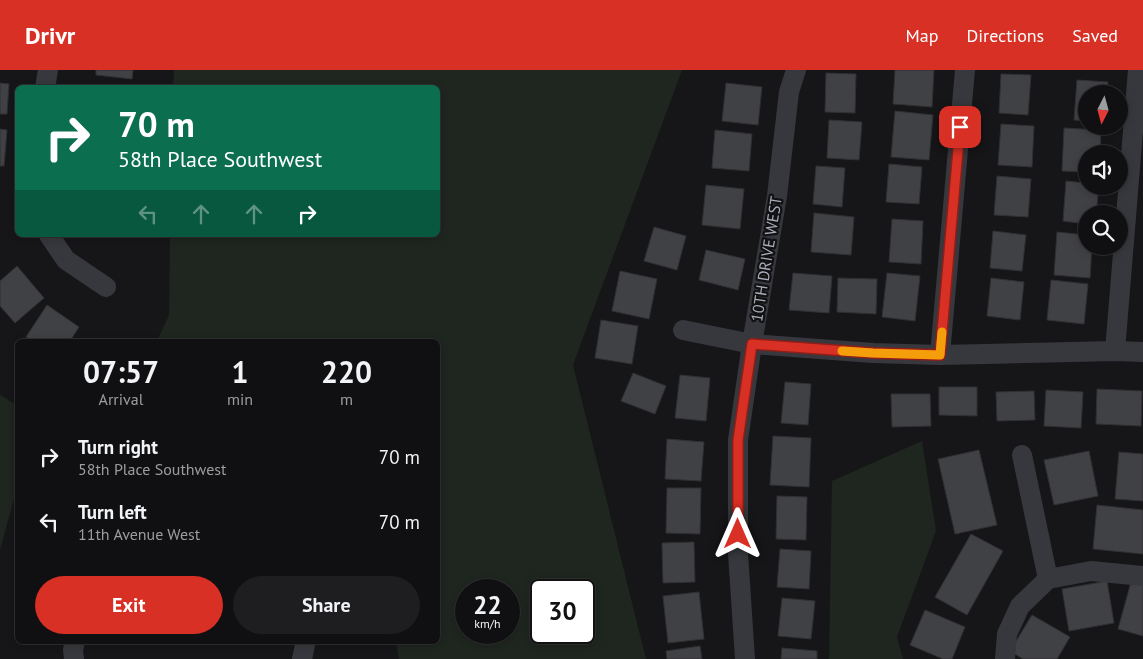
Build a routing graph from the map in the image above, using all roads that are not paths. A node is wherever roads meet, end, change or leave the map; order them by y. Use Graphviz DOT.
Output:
graph roads {
  1 [pos="48,70"];
  2 [pos="796,70"];
  3 [pos="965,70"];
  4 [pos="1138,70"];
  5 [pos="46,85"];
  6 [pos="50,237"];
  7 [pos="106,287"];
  8 [pos="683,330"];
  9 [pos="752,344"];
  10 [pos="1116,351"];
  11 [pos="1143,352"];
  12 [pos="940,355"];
  13 [pos="1022,455"];
  14 [pos="1143,576"];
  15 [pos="1048,579"];
  16 [pos="74,644"];
  17 [pos="305,644"];
  18 [pos="74,659"];
  19 [pos="302,659"];
  20 [pos="745,659"];
  21 [pos="1005,659"];
  1 -- 5 [label="street"];
  2 -- 9 [label="street, 10TH DRIVE WEST"];
  3 -- 12 [label="street"];
  4 -- 10 [label="street"];
  6 -- 7 [label="street"];
  8 -- 9 [label="street"];
  9 -- 12 [label="street"];
  9 -- 20 [label="street, 10TH DRIVE WEST"];
  10 -- 11 [label="street"];
  10 -- 12 [label="street"];
  13 -- 15 [label="street"];
  14 -- 15 [label="street"];
  15 -- 21 [label="street"];
  16 -- 18 [label="street"];
  17 -- 19 [label="street"];
}
